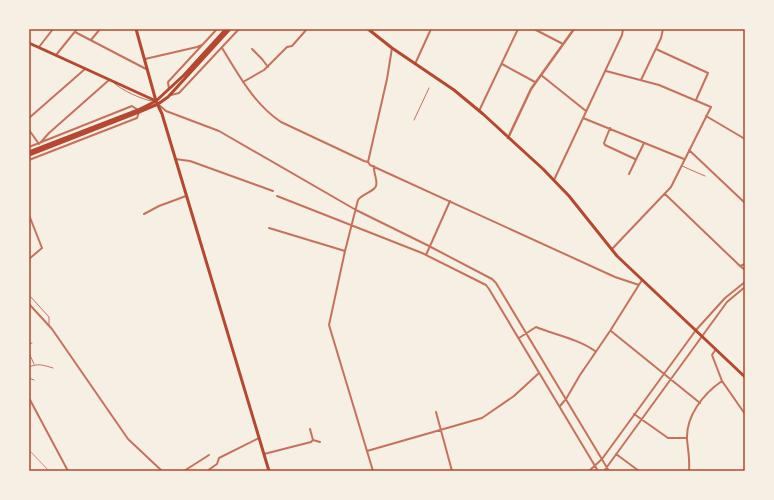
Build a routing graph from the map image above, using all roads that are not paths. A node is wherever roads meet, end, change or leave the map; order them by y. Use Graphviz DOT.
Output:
graph roads {
  1 [pos="53,29"];
  2 [pos="77,29"];
  3 [pos="100,29"];
  4 [pos="136,29"];
  5 [pos="218,29"];
  6 [pos="226,29"];
  7 [pos="230,29"];
  8 [pos="240,29"];
  9 [pos="307,29"];
  10 [pos="368,29"];
  11 [pos="430,29"];
  12 [pos="518,29"];
  13 [pos="534,29"];
  14 [pos="574,29"];
  15 [pos="623,29"];
  16 [pos="663,29"];
  17 [pos="75,32"];
  18 [pos="91,40"];
  19 [pos="29,43"];
  20 [pos="203,44"];
  21 [pos="563,44"];
  22 [pos="38,47"];
  23 [pos="222,48"];
  24 [pos="392,48"];
  25 [pos="252,49"];
  26 [pos="656,49"];
  27 [pos="56,56"];
  28 [pos="145,59"];
  29 [pos="415,64"];
  30 [pos="502,64"];
  31 [pos="268,67"];
  32 [pos="85,69"];
  33 [pos="148,69"];
  34 [pos="606,71"];
  35 [pos="541,76"];
  36 [pos="642,80"];
  37 [pos="110,81"];
  38 [pos="243,82"];
  39 [pos="535,82"];
  40 [pos="429,88"];
  41 [pos="170,90"];
  42 [pos="170,95"];
  43 [pos="696,100"];
  44 [pos="157,102"];
  45 [pos="138,111"];
  46 [pos="479,111"];
  47 [pos="586,111"];
  48 [pos="706,116"];
  49 [pos="29,118"];
  50 [pos="584,118"];
  51 [pos="414,120"];
  52 [pos="610,128"];
  53 [pos="29,130"];
  54 [pos="508,138"];
  55 [pos="745,139"];
  56 [pos="644,142"];
  57 [pos="39,144"];
  58 [pos="29,147"];
  59 [pos="689,150"];
  60 [pos="29,153"];
  61 [pos="175,159"];
  62 [pos="635,159"];
  63 [pos="685,159"];
  64 [pos="29,160"];
  65 [pos="368,162"];
  66 [pos="682,165"];
  67 [pos="374,166"];
  68 [pos="629,174"];
  69 [pos="705,176"];
  70 [pos="554,180"];
  71 [pos="273,191"];
  72 [pos="665,194"];
  73 [pos="186,196"];
  74 [pos="277,196"];
  75 [pos="450,201"];
  76 [pos="745,203"];
  77 [pos="356,210"];
  78 [pos="144,214"];
  79 [pos="29,215"];
  80 [pos="351,226"];
  81 [pos="269,228"];
  82 [pos="430,246"];
  83 [pos="612,249"];
  84 [pos="345,251"];
  85 [pos="426,255"];
  86 [pos="29,259"];
  87 [pos="745,265"];
  88 [pos="740,266"];
  89 [pos="745,270"];
  90 [pos="643,279"];
  91 [pos="745,282"];
  92 [pos="639,284"];
  93 [pos="745,287"];
  94 [pos="29,295"];
  95 [pos="29,304"];
  96 [pos="49,326"];
  97 [pos="696,330"];
  98 [pos="610,331"];
  99 [pos="526,333"];
  100 [pos="702,336"];
  101 [pos="519,338"];
  102 [pos="32,343"];
  103 [pos="29,344"];
  104 [pos="716,349"];
  105 [pos="595,351"];
  106 [pos="29,353"];
  107 [pos="34,364"];
  108 [pos="29,367"];
  109 [pos="53,368"];
  110 [pos="539,373"];
  111 [pos="664,374"];
  112 [pos="745,377"];
  113 [pos="29,378"];
  114 [pos="34,380"];
  115 [pos="670,380"];
  116 [pos="722,381"];
  117 [pos="29,398"];
  118 [pos="566,399"];
  119 [pos="700,403"];
  120 [pos="560,406"];
  121 [pos="436,412"];
  122 [pos="634,414"];
  123 [pos="745,414"];
  124 [pos="641,419"];
  125 [pos="310,429"];
  126 [pos="441,430"];
  127 [pos="259,438"];
  128 [pos="687,438"];
  129 [pos="312,440"];
  130 [pos="320,442"];
  131 [pos="367,451"];
  132 [pos="264,454"];
  133 [pos="616,454"];
  134 [pos="209,455"];
  135 [pos="602,459"];
  136 [pos="595,466"];
  137 [pos="607,467"];
  138 [pos="68,471"];
  139 [pos="162,471"];
  140 [pos="184,471"];
  141 [pos="207,471"];
  142 [pos="269,471"];
  143 [pos="373,471"];
  144 [pos="452,471"];
  145 [pos="589,471"];
  146 [pos="598,471"];
  147 [pos="604,471"];
  148 [pos="609,471"];
  149 [pos="639,471"];
  150 [pos="689,471"];
  1 -- 22 [label="street"];
  2 -- 17 [label="street"];
  3 -- 18 [label="street"];
  4 -- 28 [label="main road"];
  5 -- 20 [label="street"];
  6 -- 41 [label="main road"];
  7 -- 42 [label="main road"];
  8 -- 23 [label="street"];
  9 -- 31 [label="street"];
  10 -- 24 [label="main road"];
  11 -- 29 [label="street"];
  12 -- 30 [label="street"];
  13 -- 21 [label="street"];
  14 -- 21 [label="street"];
  15 -- 34 [label="street"];
  16 -- 26 [label="street"];
  17 -- 18 [label="street"];
  17 -- 27 [label="street"];
  18 -- 33 [label="street"];
  19 -- 22 [label="main road"];
  20 -- 28 [label="street"];
  20 -- 41 [label="street"];
  21 -- 35 [label="street"];
  22 -- 27 [label="main road"];
  23 -- 38 [label="street"];
  23 -- 42 [label="street"];
  24 -- 29 [label="main road"];
  24 -- 65 [label="street"];
  25 -- 31 [label="street"];
  26 -- 36 [label="street"];
  26 -- 43 [label="street"];
  27 -- 32 [label="main road"];
  28 -- 33 [label="main road"];
  29 -- 46 [label="main road"];
  30 -- 39 [label="street"];
  30 -- 46 [label="street"];
  31 -- 38 [label="street"];
  32 -- 37 [label="main road"];
  32 -- 49 [label="street"];
  33 -- 44 [label="main road"];
  34 -- 36 [label="street"];
  34 -- 47 [label="street"];
  35 -- 39 [label="street"];
  35 -- 47 [label="street"];
  36 -- 43 [label="street"];
  37 -- 44 [label="main road"];
  37 -- 57 [label="street"];
  38 -- 65 [label="street"];
  39 -- 54 [label="street"];
  40 -- 51 [label="lane"];
  41 -- 44 [label="main road"];
  42 -- 44 [label="main road"];
  43 -- 48 [label="street"];
  44 -- 45 [label="main road"];
  44 -- 61 [label="main road"];
  44 -- 77 [label="street"];
  45 -- 57 [label="street"];
  45 -- 60 [label="main road"];
  45 -- 64 [label="street"];
  46 -- 54 [label="main road"];
  47 -- 50 [label="street"];
  48 -- 55 [label="street"];
  48 -- 59 [label="street"];
  50 -- 52 [label="street"];
  50 -- 70 [label="street"];
  52 -- 56 [label="street"];
  52 -- 62 [label="street"];
  53 -- 57 [label="street"];
  54 -- 70 [label="main road"];
  56 -- 62 [label="street"];
  56 -- 63 [label="street"];
  57 -- 58 [label="street"];
  59 -- 63 [label="street"];
  59 -- 76 [label="street"];
  61 -- 71 [label="street"];
  61 -- 73 [label="main road"];
  62 -- 68 [label="street"];
  63 -- 66 [label="street"];
  65 -- 67 [label="street"];
  66 -- 69 [label="lane"];
  66 -- 72 [label="street"];
  67 -- 75 [label="street"];
  67 -- 77 [label="street"];
  70 -- 83 [label="main road"];
  72 -- 83 [label="street"];
  72 -- 88 [label="street"];
  73 -- 78 [label="street"];
  73 -- 127 [label="main road"];
  74 -- 80 [label="street"];
  75 -- 82 [label="street"];
  75 -- 92 [label="street"];
  77 -- 80 [label="street"];
  77 -- 82 [label="street"];
  79 -- 86 [label="street"];
  80 -- 84 [label="street"];
  80 -- 85 [label="street"];
  81 -- 84 [label="street"];
  82 -- 85 [label="street"];
  82 -- 99 [label="street"];
  83 -- 90 [label="main road"];
  84 -- 131 [label="street"];
  85 -- 101 [label="street"];
  87 -- 88 [label="street"];
  88 -- 89 [label="street"];
  90 -- 92 [label="street"];
  90 -- 97 [label="main road"];
  91 -- 97 [label="street"];
  92 -- 98 [label="street"];
  93 -- 100 [label="street"];
  94 -- 96 [label="lane"];
  95 -- 96 [label="street"];
  96 -- 139 [label="street"];
  97 -- 100 [label="main road"];
  97 -- 111 [label="street"];
  98 -- 105 [label="street"];
  98 -- 111 [label="street"];
  99 -- 101 [label="street"];
  99 -- 105 [label="street"];
  99 -- 118 [label="street"];
  100 -- 104 [label="main road"];
  100 -- 115 [label="street"];
  101 -- 110 [label="street"];
  102 -- 103 [label="lane"];
  104 -- 112 [label="main road"];
  104 -- 116 [label="street"];
  105 -- 118 [label="street"];
  106 -- 107 [label="lane"];
  107 -- 108 [label="lane"];
  107 -- 109 [label="lane"];
  110 -- 120 [label="street"];
  110 -- 126 [label="street"];
  111 -- 115 [label="street"];
  111 -- 122 [label="street"];
  113 -- 114 [label="lane"];
  115 -- 119 [label="street"];
  115 -- 124 [label="street"];
  116 -- 119 [label="street"];
  116 -- 123 [label="street"];
  117 -- 138 [label="street"];
  118 -- 120 [label="street"];
  118 -- 135 [label="street"];
  119 -- 128 [label="street"];
  120 -- 136 [label="street"];
  121 -- 126 [label="street"];
  122 -- 124 [label="street"];
  122 -- 135 [label="street"];
  124 -- 128 [label="street"];
  124 -- 133 [label="street"];
  125 -- 129 [label="street"];
  126 -- 131 [label="street"];
  126 -- 144 [label="street"];
  127 -- 132 [label="main road"];
  127 -- 141 [label="street"];
  128 -- 150 [label="street"];
  129 -- 130 [label="street"];
  129 -- 132 [label="street"];
  131 -- 143 [label="street"];
  132 -- 142 [label="main road"];
  133 -- 137 [label="street"];
  133 -- 149 [label="street"];
  134 -- 140 [label="street"];
  135 -- 136 [label="street"];
  135 -- 137 [label="street"];
  136 -- 145 [label="street"];
  136 -- 146 [label="street"];
  137 -- 147 [label="street"];
  137 -- 148 [label="street"];
}
